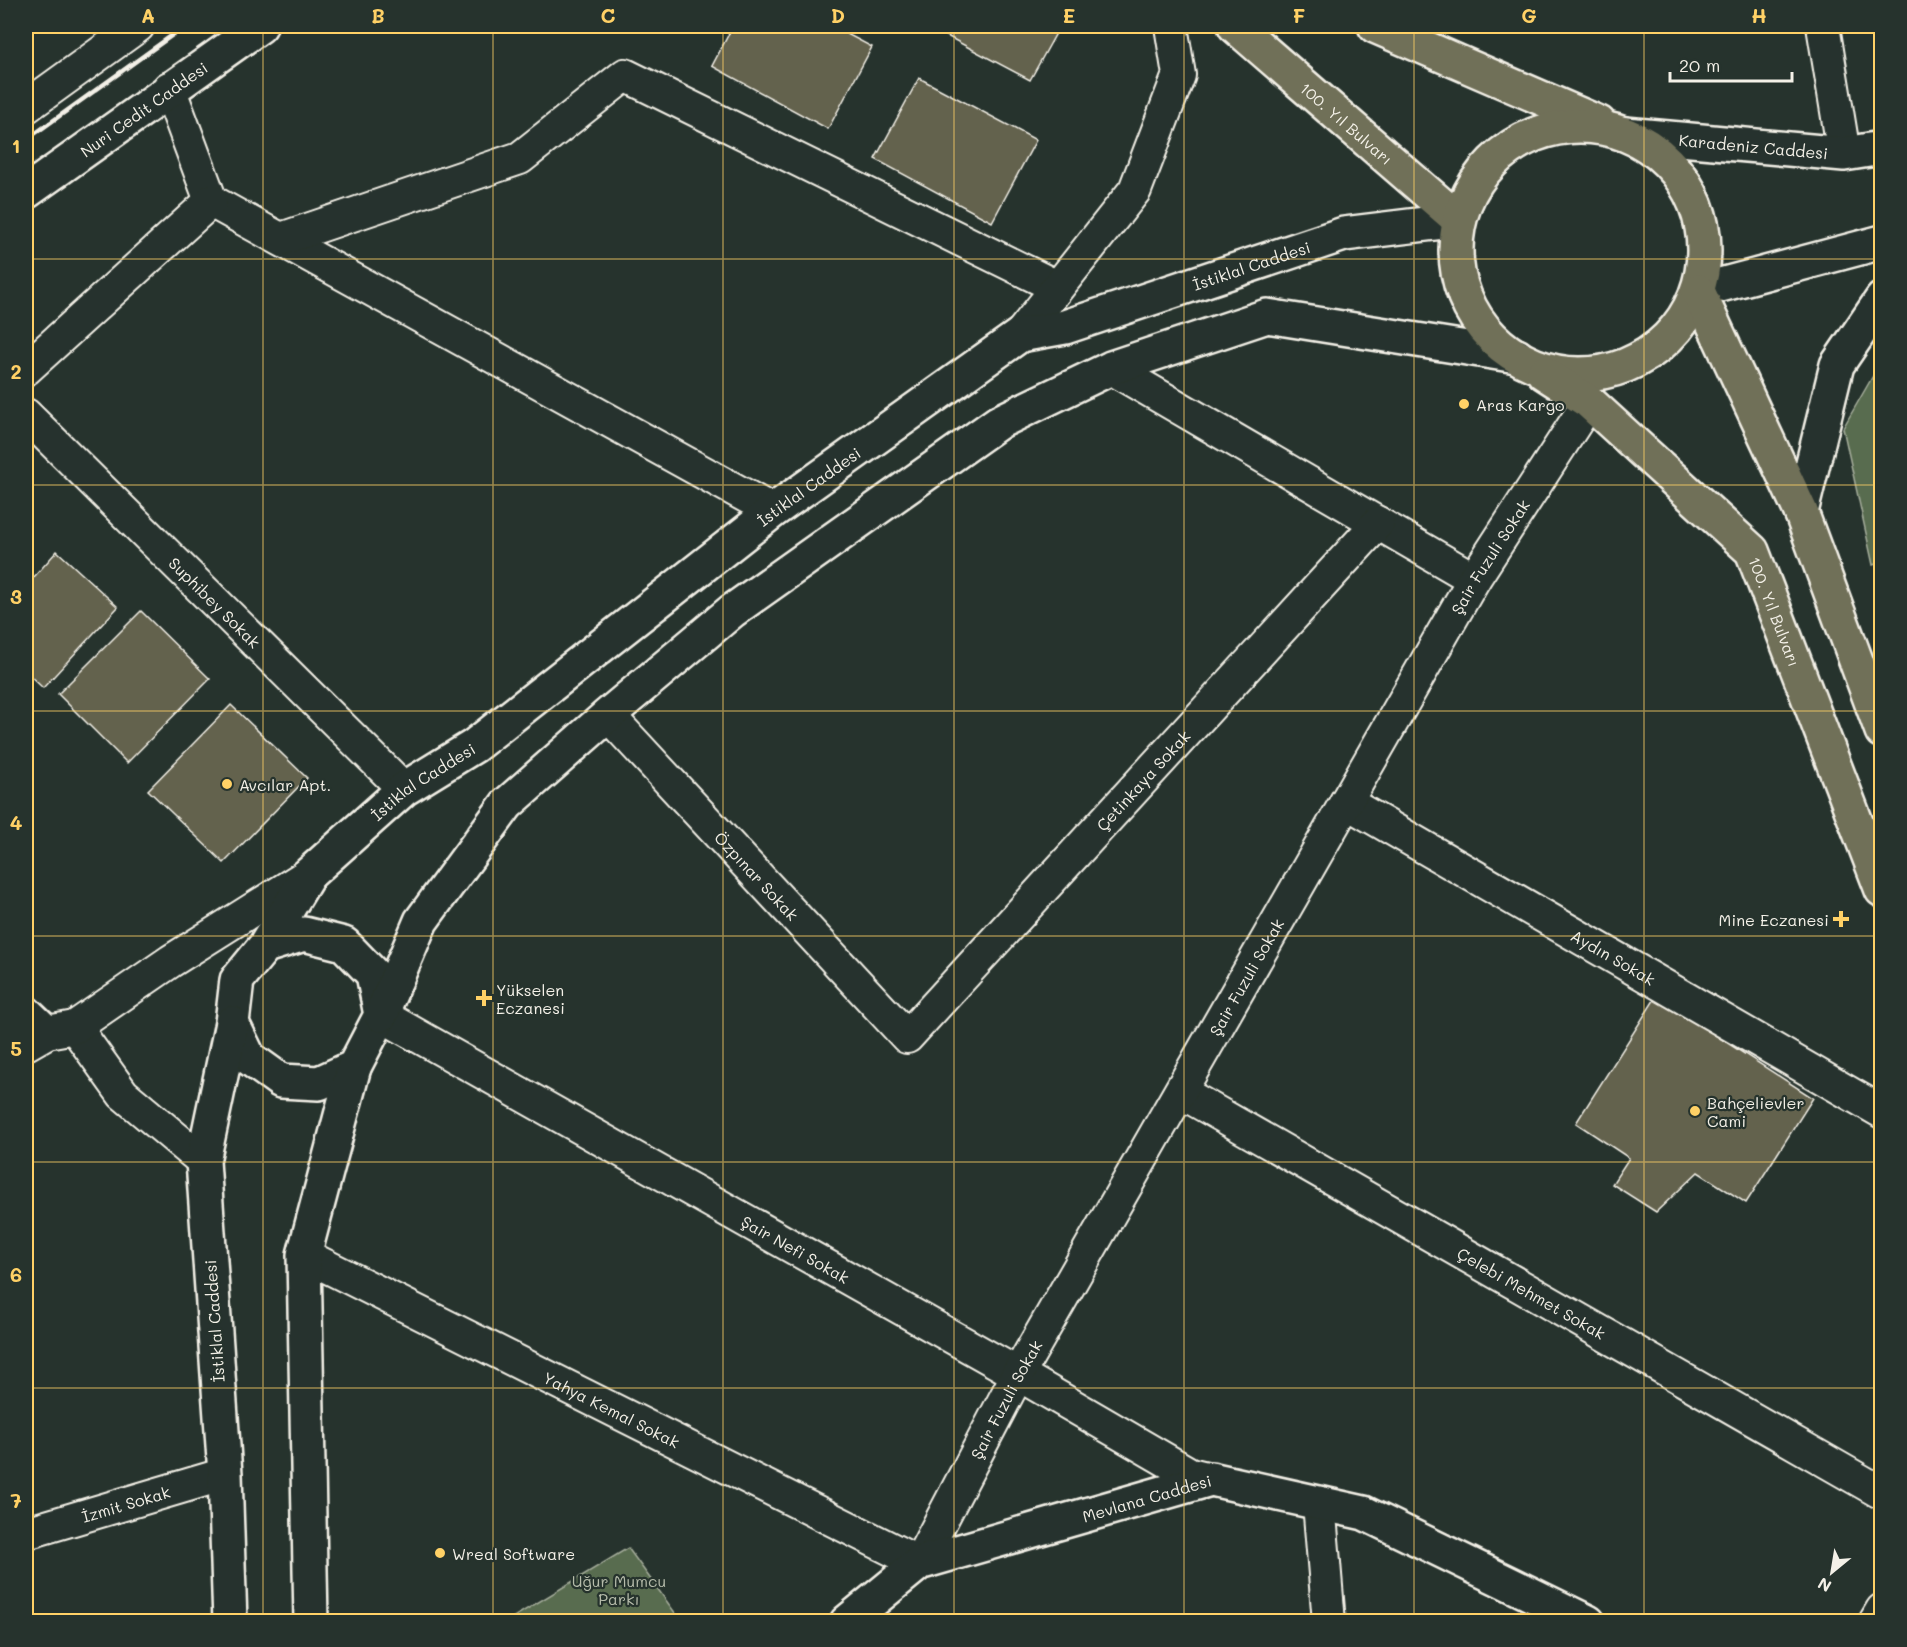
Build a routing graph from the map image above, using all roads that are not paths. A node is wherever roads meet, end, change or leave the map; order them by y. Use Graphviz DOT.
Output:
graph roads {
  1 [pos="138,26"];
  2 [pos="260,26"];
  3 [pos="1235,26"];
  4 [pos="1375,26"];
  5 [pos="1823,26"];
  6 [pos="1167,29"];
  7 [pos="169,88"];
  8 [pos="26,107"];
  9 [pos="1625,134"];
  10 [pos="1881,148"];
  11 [pos="1844,154"];
  12 [pos="26,192"];
  13 [pos="211,201"];
  14 [pos="1459,220"];
  15 [pos="281,239"];
  16 [pos="1881,242"];
  17 [pos="1057,287"];
  18 [pos="1698,291"];
  19 [pos="1881,299"];
  20 [pos="1020,334"];
  21 [pos="1517,357"];
  22 [pos="1111,368"];
  23 [pos="26,369"];
  24 [pos="1589,402"];
  25 [pos="26,415"];
  26 [pos="773,512"];
  27 [pos="1802,512"];
  28 [pos="1378,523"];
  29 [pos="1474,579"];
  30 [pos="608,715"];
  31 [pos="1881,731"];
  32 [pos="404,789"];
  33 [pos="1346,802"];
  34 [pos="309,874"];
  35 [pos="1881,890"];
  36 [pos="265,946"];
  37 [pos="381,1015"];
  38 [pos="232,1023"];
  39 [pos="43,1029"];
  40 [pos="907,1037"];
  41 [pos="354,1067"];
  42 [pos="1180,1092"];
  43 [pos="1881,1112"];
  44 [pos="203,1161"];
  45 [pos="304,1254"];
  46 [pos="1018,1374"];
  47 [pos="225,1474"];
  48 [pos="1211,1479"];
  49 [pos="1881,1493"];
  50 [pos="1319,1503"];
  51 [pos="26,1533"];
  52 [pos="919,1563"];
  53 [pos="1881,1610"];
  54 [pos="230,1622"];
  55 [pos="311,1622"];
  56 [pos="847,1622"];
  57 [pos="1329,1622"];
  58 [pos="1588,1622"];
  59 [pos="1875,1622"];
  1 -- 8 [label="street"];
  2 -- 7 [label="main road, Nuri Cedit Caddesi"];
  3 -- 14 [label="main road, 100. Yıl Bulvarı"];
  4 -- 9 [label="main road"];
  5 -- 11 [label="street"];
  6 -- 17 [label="street"];
  7 -- 12 [label="main road, Nuri Cedit Caddesi"];
  7 -- 13 [label="street"];
  9 -- 11 [label="main road, Karadeniz Caddesi"];
  9 -- 14 [label="main road"];
  9 -- 18 [label="main road"];
  10 -- 11 [label="main road, Karadeniz Caddesi"];
  13 -- 15 [label="street"];
  13 -- 23 [label="street"];
  14 -- 20 [label="main road, İstiklal Caddesi"];
  14 -- 21 [label="main road"];
  15 -- 17 [label="street"];
  15 -- 26 [label="street"];
  16 -- 18 [label="main road"];
  17 -- 20 [label="street"];
  18 -- 21 [label="main road"];
  18 -- 27 [label="main road"];
  19 -- 27 [label="main road"];
  20 -- 26 [label="main road, İstiklal Caddesi"];
  21 -- 22 [label="main road"];
  21 -- 24 [label="main road, 100. Yıl Bulvarı"];
  22 -- 28 [label="street"];
  22 -- 30 [label="main road"];
  24 -- 29 [label="street, Şair Fuzuli Sokak"];
  24 -- 35 [label="main road, 100. Yıl Bulvarı"];
  25 -- 32 [label="street, Suphibey Sokak"];
  26 -- 32 [label="main road, İstiklal Caddesi"];
  27 -- 31 [label="main road"];
  28 -- 29 [label="street"];
  28 -- 40 [label="street, Çetinkaya Sokak"];
  29 -- 33 [label="street, Şair Fuzuli Sokak"];
  30 -- 37 [label="main road"];
  30 -- 40 [label="street, Özpınar Sokak"];
  32 -- 34 [label="main road, İstiklal Caddesi"];
  33 -- 42 [label="street, Şair Fuzuli Sokak"];
  33 -- 43 [label="street, Aydın Sokak"];
  34 -- 36 [label="main road, İstiklal Caddesi"];
  34 -- 39 [label="street"];
  36 -- 37 [label="main road"];
  36 -- 38 [label="main road"];
  37 -- 41 [label="main road"];
  37 -- 46 [label="street, Şair Nefi Sokak"];
  38 -- 41 [label="main road"];
  38 -- 44 [label="main road, İstiklal Caddesi"];
  39 -- 44 [label="street"];
  41 -- 45 [label="main road"];
  42 -- 46 [label="street, Şair Fuzuli Sokak"];
  42 -- 49 [label="street, Çelebi Mehmet Sokak"];
  44 -- 47 [label="main road, İstiklal Caddesi"];
  45 -- 52 [label="street, Yahya Kemal Sokak"];
  45 -- 55 [label="main road"];
  46 -- 48 [label="street, Şair Nefi Sokak"];
  46 -- 52 [label="street, Şair Fuzuli Sokak"];
  47 -- 51 [label="street, İzmit Sokak"];
  47 -- 54 [label="main road, İstiklal Caddesi"];
  48 -- 50 [label="main road, Mevlana Caddesi"];
  48 -- 52 [label="main road, Mevlana Caddesi"];
  50 -- 57 [label="street"];
  50 -- 58 [label="main road, Mevlana Caddesi"];
  52 -- 56 [label="main road, Mevlana Caddesi"];
  53 -- 59 [label="street"];
}
